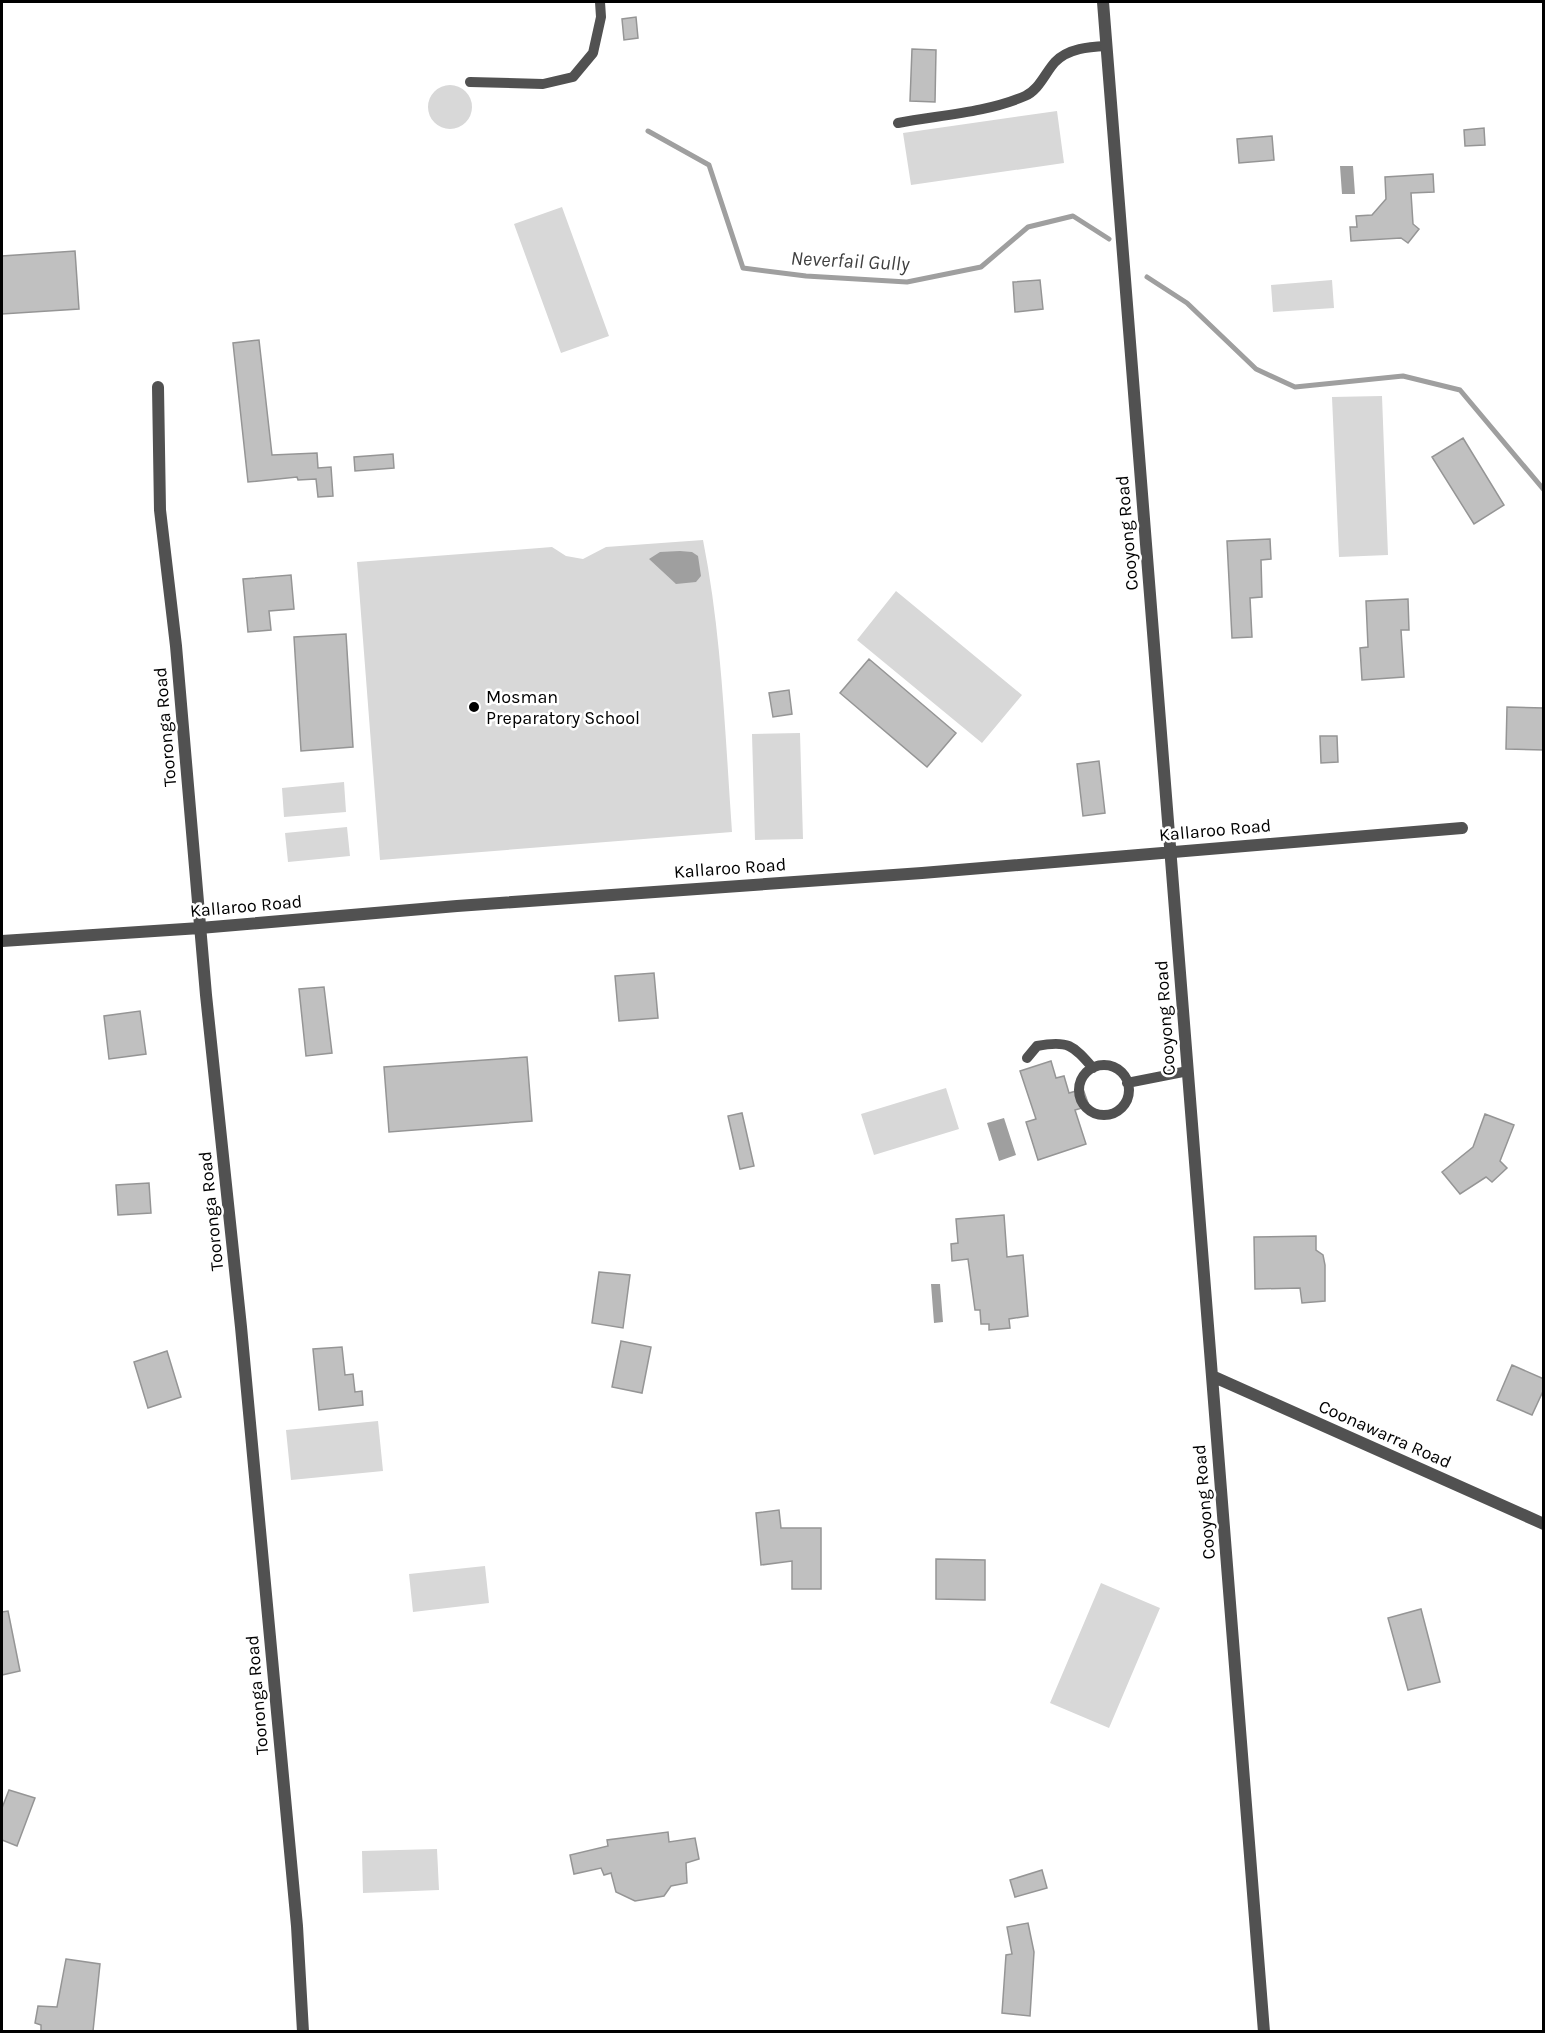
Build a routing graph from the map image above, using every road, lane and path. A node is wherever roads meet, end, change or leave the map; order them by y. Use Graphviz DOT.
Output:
graph roads {
  1 [pos="600,2"];
  2 [pos="1103,2"];
  3 [pos="1107,46"];
  4 [pos="470,82"];
  5 [pos="898,123"];
  6 [pos="158,387"];
  7 [pos="1462,828"];
  8 [pos="1170,852"];
  9 [pos="201,928"];
  10 [pos="2,941"];
  11 [pos="1027,1058"];
  12 [pos="1093,1068"];
  13 [pos="1188,1071"];
  14 [pos="1127,1083"];
  15 [pos="1212,1377"];
  16 [pos="1544,1524"];
  17 [pos="303,2031"];
  18 [pos="1264,2031"];
  1 -- 4 [label="lane"];
  2 -- 3 [label="street, Cooyong Road"];
  3 -- 5 [label="lane"];
  3 -- 8 [label="street, Cooyong Road"];
  6 -- 9 [label="street, Tooronga Road"];
  7 -- 8 [label="street, Kallaroo Road"];
  8 -- 9 [label="street, Kallaroo Road"];
  8 -- 13 [label="street, Cooyong Road"];
  9 -- 10 [label="street, Kallaroo Road"];
  9 -- 17 [label="street, Tooronga Road"];
  11 -- 12 [label="lane"];
  12 -- 14 [label="lane"];
  12 -- 14 [label="lane"];
  13 -- 14 [label="lane"];
  13 -- 15 [label="street, Cooyong Road"];
  15 -- 16 [label="street, Coonawarra Road"];
  15 -- 18 [label="street, Cooyong Road"];
}
